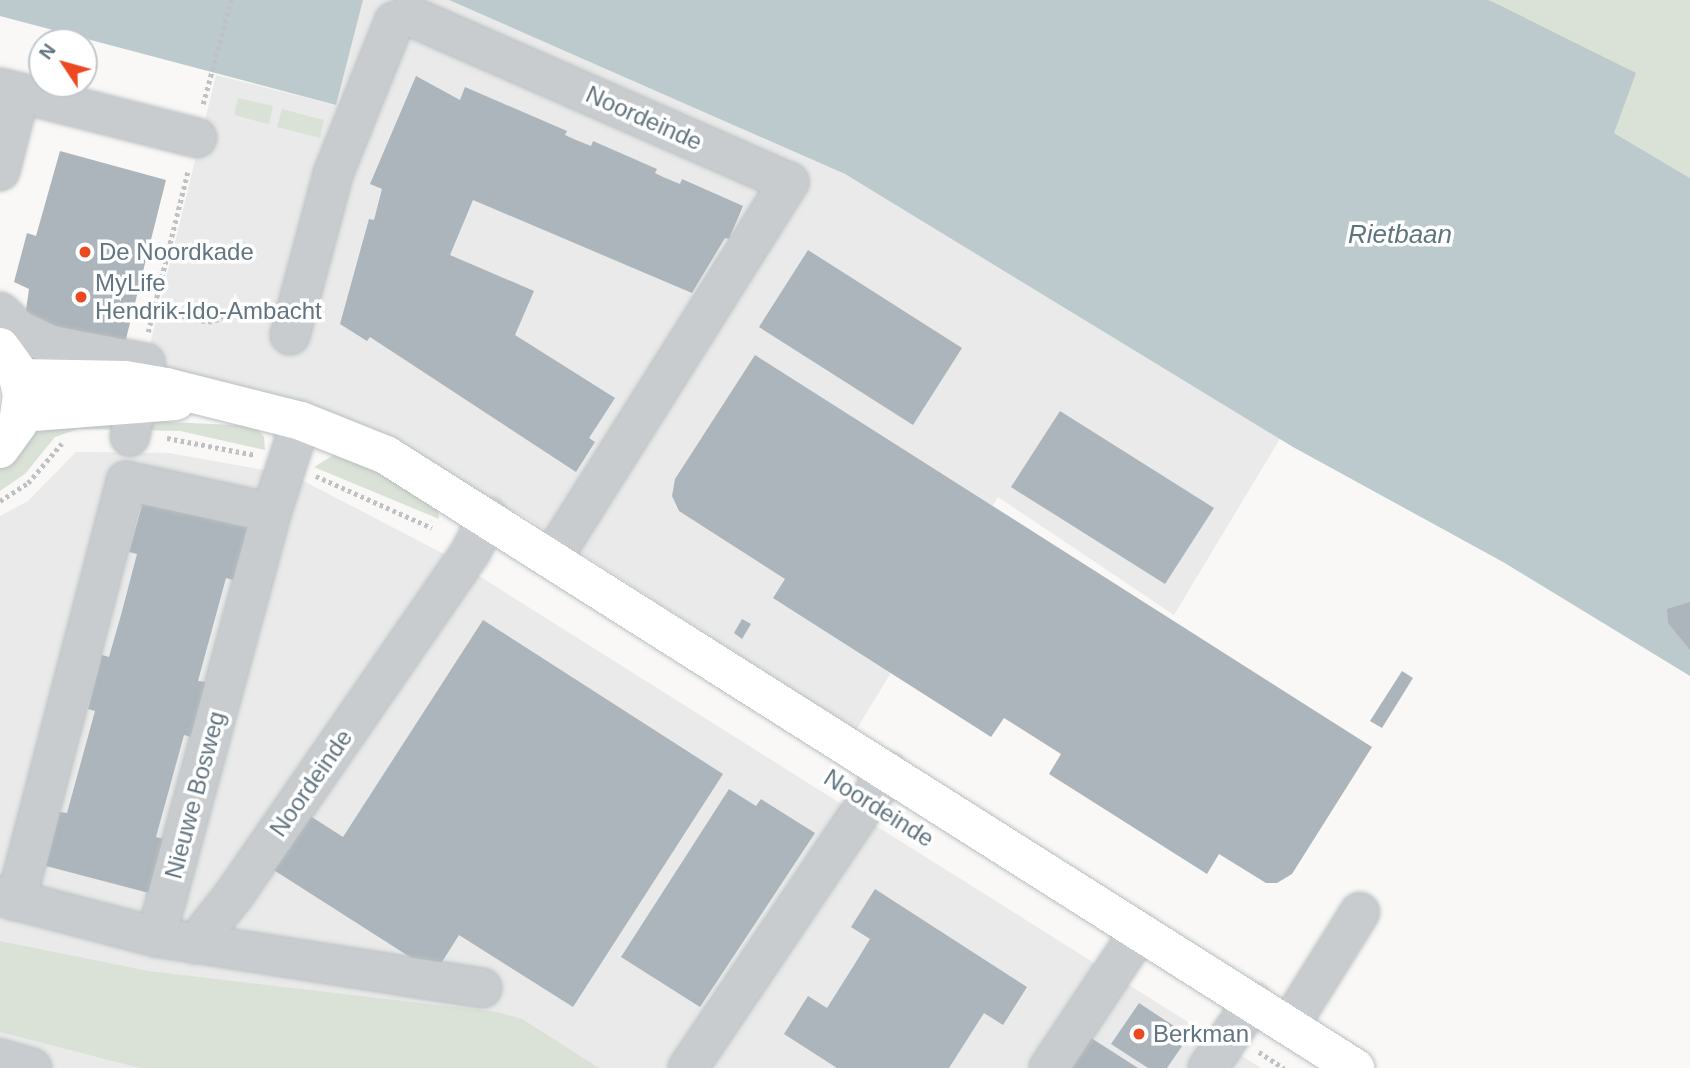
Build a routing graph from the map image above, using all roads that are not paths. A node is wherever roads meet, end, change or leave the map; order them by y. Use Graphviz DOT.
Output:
graph roads {
  1 [pos="10,91"];
  2 [pos="197,138"];
  3 [pos="0,171"];
  4 [pos="0,312"];
  5 [pos="290,335"];
  6 [pos="13,380"];
  7 [pos="134,396"];
  8 [pos="301,421"];
  9 [pos="0,449"];
  10 [pos="271,513"];
  11 [pos="479,534"];
  12 [pos="552,558"];
  13 [pos="888,771"];
  14 [pos="8,898"];
  15 [pos="1360,912"];
  16 [pos="1140,931"];
  17 [pos="156,937"];
  18 [pos="195,944"];
  19 [pos="482,988"];
  20 [pos="1252,1002"];
  21 [pos="1289,1026"];
  22 [pos="0,1059"];
  23 [pos="32,1068"];
  24 [pos="688,1068"];
  25 [pos="1049,1068"];
  26 [pos="1208,1068"];
  27 [pos="1355,1068"];
  1 -- 2 [label="street"];
  1 -- 3 [label="street"];
  4 -- 7 [label="street"];
  5 -- 12 [label="street, Noordeinde"];
  6 -- 7 [label="main road, Noordeinde"];
  6 -- 9 [label="main road"];
  7 -- 8 [label="main road, Noordeinde"];
  8 -- 10 [label="street, Nieuwe Bosweg"];
  8 -- 11 [label="main road, Noordeinde"];
  10 -- 14 [label="street"];
  10 -- 17 [label="street, Nieuwe Bosweg"];
  11 -- 12 [label="main road, Noordeinde"];
  11 -- 18 [label="street, Noordeinde"];
  12 -- 13 [label="main road, Noordeinde"];
  13 -- 16 [label="main road, Noordeinde"];
  13 -- 24 [label="street"];
  14 -- 17 [label="street"];
  15 -- 21 [label="street"];
  16 -- 20 [label="main road, Noordeinde"];
  16 -- 25 [label="street"];
  17 -- 18 [label="street"];
  18 -- 19 [label="street"];
  20 -- 21 [label="main road, Noordeinde"];
  20 -- 26 [label="street"];
  21 -- 27 [label="main road, Noordeinde"];
  22 -- 23 [label="street"];
}
